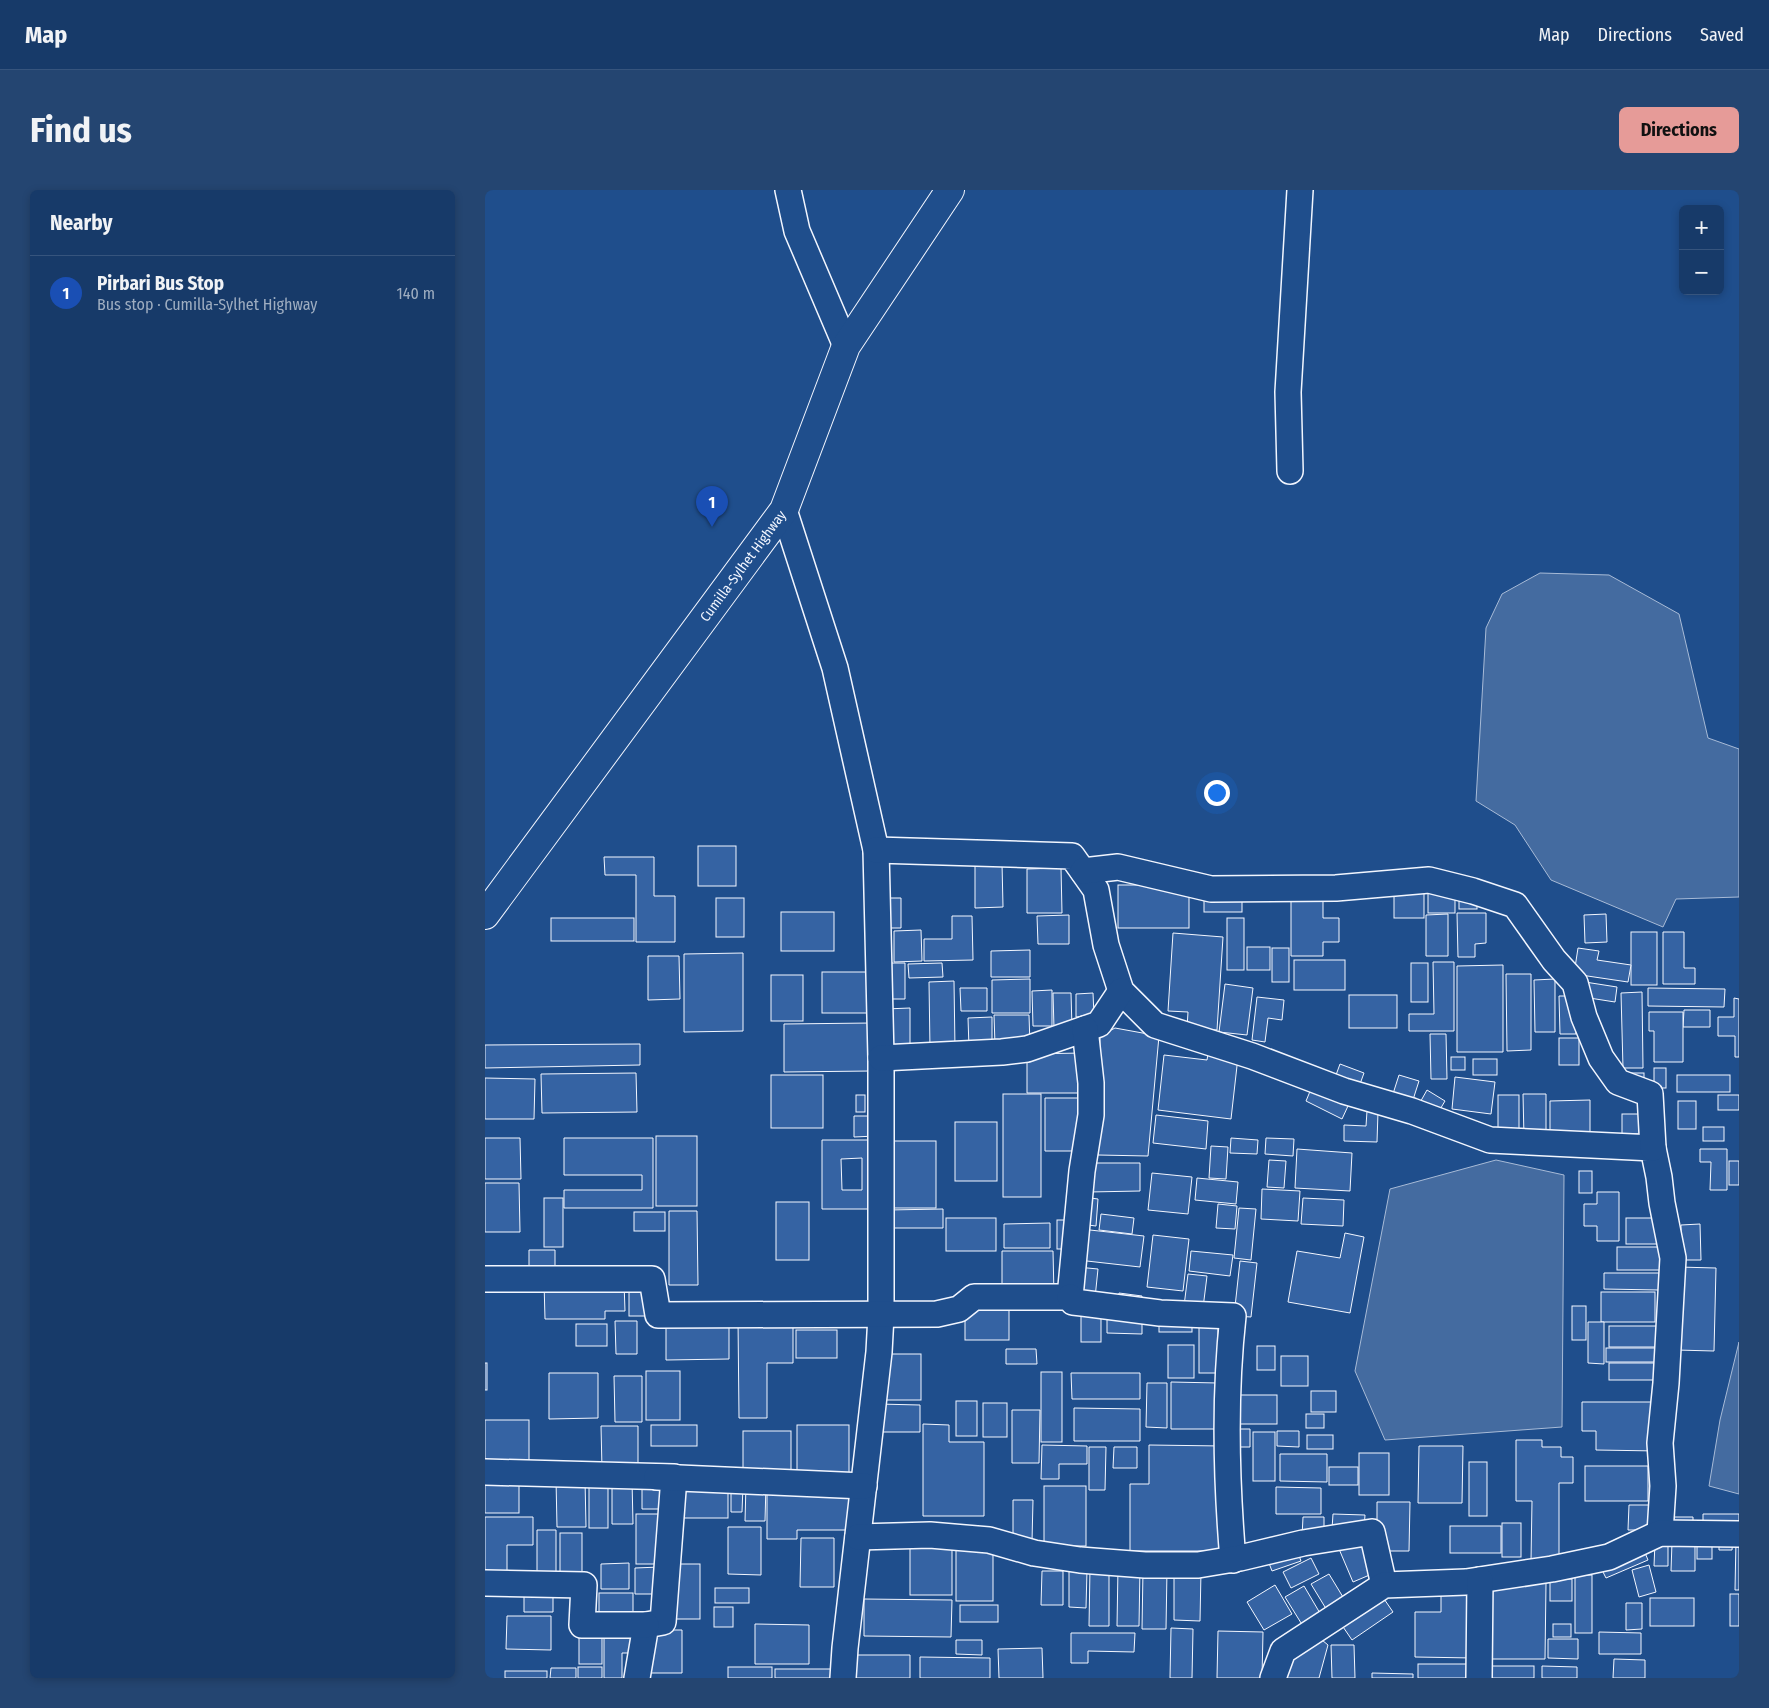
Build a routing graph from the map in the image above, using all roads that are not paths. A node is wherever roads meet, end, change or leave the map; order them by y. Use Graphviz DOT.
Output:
graph roads {
  1 [pos="788,190"];
  2 [pos="950,190"];
  3 [pos="1300,190"];
  4 [pos="846,346"];
  5 [pos="1290,471"];
  6 [pos="784,510"];
  7 [pos="875,850"];
  8 [pos="1083,871"];
  9 [pos="485,915"];
  10 [pos="1121,991"];
  11 [pos="1085,1029"];
  12 [pos="881,1058"];
  13 [pos="1653,1148"];
  14 [pos="485,1279"];
  15 [pos="1070,1297"];
  16 [pos="881,1315"];
  17 [pos="485,1471"];
  18 [pos="674,1477"];
  19 [pos="864,1486"];
  20 [pos="1660,1533"];
  21 [pos="1739,1534"];
  22 [pos="858,1537"];
  23 [pos="1233,1560"];
  24 [pos="1480,1580"];
  25 [pos="485,1583"];
  26 [pos="1384,1585"];
  27 [pos="646,1625"];
  28 [pos="637,1678"];
  29 [pos="843,1678"];
  30 [pos="1273,1678"];
  31 [pos="1479,1678"];
  1 -- 4 [label="street"];
  2 -- 4 [label="highway, Cumilla-Sylhet Highway"];
  3 -- 5 [label="street"];
  4 -- 6 [label="highway, Cumilla-Sylhet Highway"];
  6 -- 7 [label="street"];
  6 -- 9 [label="highway, Cumilla-Sylhet Highway"];
  7 -- 8 [label="street"];
  7 -- 12 [label="street"];
  8 -- 10 [label="street"];
  8 -- 13 [label="street"];
  10 -- 11 [label="street"];
  10 -- 13 [label="street"];
  11 -- 12 [label="street"];
  11 -- 15 [label="street"];
  12 -- 16 [label="street"];
  13 -- 20 [label="street"];
  14 -- 16 [label="street"];
  15 -- 16 [label="street"];
  15 -- 23 [label="street"];
  16 -- 19 [label="street"];
  17 -- 18 [label="street"];
  18 -- 19 [label="street"];
  18 -- 27 [label="street"];
  19 -- 22 [label="street"];
  20 -- 21 [label="street"];
  20 -- 24 [label="street"];
  22 -- 23 [label="street"];
  22 -- 29 [label="street"];
  23 -- 26 [label="street"];
  24 -- 26 [label="street"];
  24 -- 31 [label="street"];
  25 -- 27 [label="street"];
  26 -- 30 [label="street"];
  27 -- 28 [label="street"];
}
